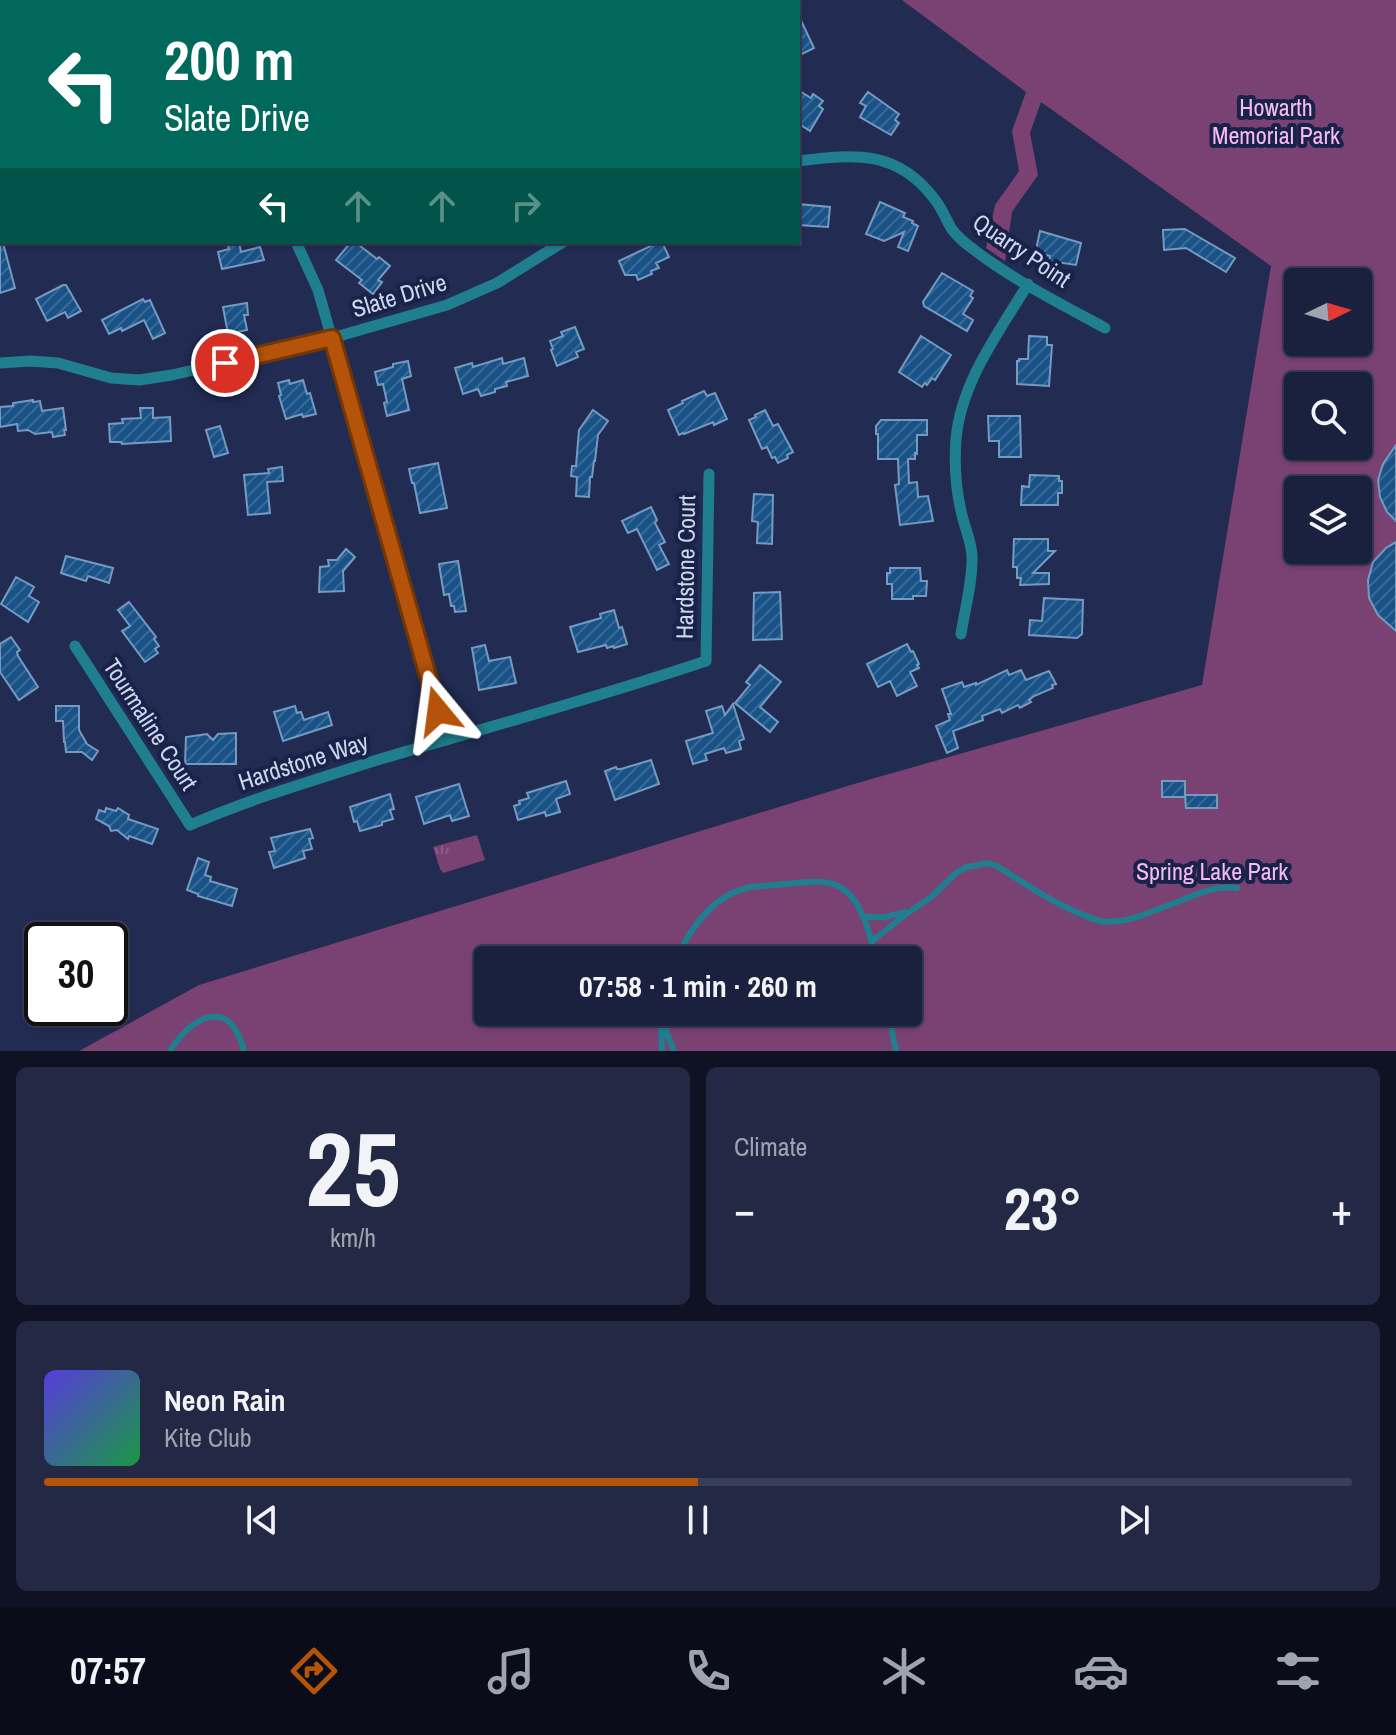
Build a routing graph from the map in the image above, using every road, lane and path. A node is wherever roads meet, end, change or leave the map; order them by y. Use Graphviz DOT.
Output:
graph roads {
  1 [pos="800,161"];
  2 [pos="297,244"];
  3 [pos="560,244"];
  4 [pos="1028,284"];
  5 [pos="1105,328"];
  6 [pos="332,338"];
  7 [pos="0,363"];
  8 [pos="709,474"];
  9 [pos="961,634"];
  10 [pos="75,646"];
  11 [pos="706,661"];
  12 [pos="446,739"];
  13 [pos="190,825"];
  14 [pos="1237,888"];
  15 [pos="909,912"];
  16 [pos="863,917"];
  17 [pos="872,941"];
  18 [pos="682,946"];
  19 [pos="873,946"];
  20 [pos="660,1026"];
  21 [pos="665,1026"];
  22 [pos="891,1026"];
  23 [pos="170,1051"];
  24 [pos="244,1051"];
  25 [pos="662,1051"];
  26 [pos="674,1051"];
  27 [pos="896,1051"];
  1 -- 4 [label="street, Quarry Point"];
  2 -- 6 [label="street"];
  3 -- 6 [label="street, Slate Drive"];
  4 -- 5 [label="street, Quarry Point"];
  4 -- 9 [label="street"];
  6 -- 7 [label="street, Slate Drive"];
  6 -- 12 [label="street"];
  8 -- 11 [label="street, Hardstone Court"];
  10 -- 13 [label="street, Tourmaline Court"];
  11 -- 12 [label="street, Hardstone Way"];
  12 -- 13 [label="street, Hardstone Way"];
  14 -- 15 [label="lane"];
  15 -- 16 [label="lane"];
  15 -- 17 [label="lane"];
  16 -- 17 [label="lane"];
  16 -- 18 [label="lane"];
  17 -- 19 [label="lane"];
  20 -- 25 [label="lane"];
  21 -- 26 [label="lane"];
  22 -- 27 [label="lane"];
  23 -- 24 [label="lane"];
}
